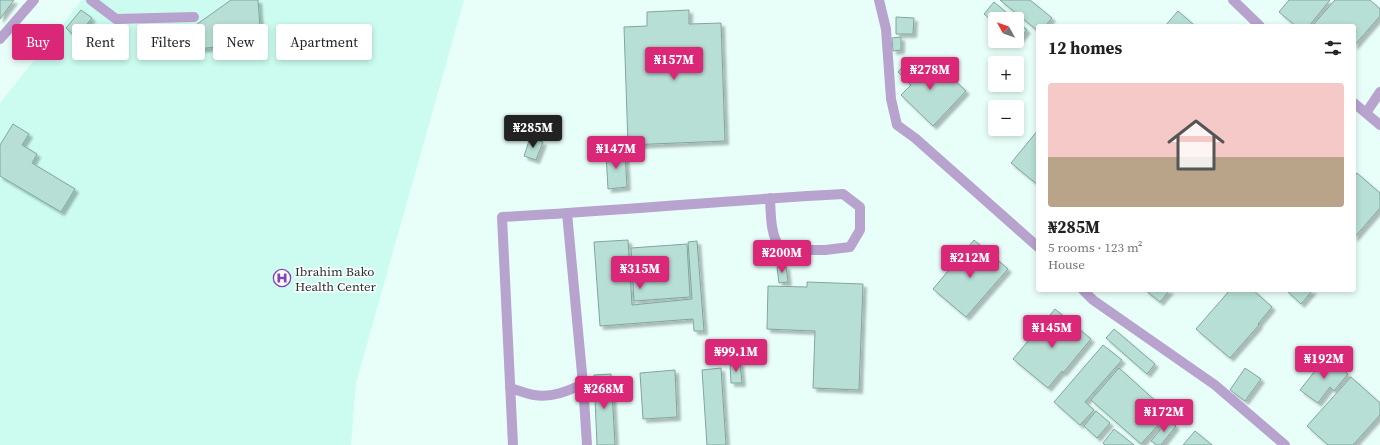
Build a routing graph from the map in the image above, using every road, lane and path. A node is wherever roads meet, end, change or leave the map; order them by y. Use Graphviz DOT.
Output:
graph roads {
  1 [pos="34,0"];
  2 [pos="91,0"];
  3 [pos="879,0"];
  4 [pos="1233,0"];
  5 [pos="194,17"];
  6 [pos="1258,24"];
  7 [pos="0,39"];
  8 [pos="1380,92"];
  9 [pos="1356,105"];
  10 [pos="1366,113"];
  11 [pos="1380,126"];
  12 [pos="770,198"];
  13 [pos="567,213"];
  14 [pos="1036,245"];
  15 [pos="1085,292"];
  16 [pos="583,384"];
  17 [pos="510,388"];
  18 [pos="513,445"];
  19 [pos="587,445"];
  20 [pos="1285,445"];
  1 -- 7 [label="street"];
  2 -- 5 [label="street"];
  3 -- 14 [label="street"];
  4 -- 6 [label="street"];
  8 -- 10 [label="street"];
  9 -- 10 [label="street"];
  10 -- 11 [label="street"];
  12 -- 12 [label="street"];
  12 -- 13 [label="street"];
  13 -- 16 [label="street"];
  13 -- 17 [label="street"];
  15 -- 20 [label="street"];
  16 -- 17 [label="street"];
  16 -- 19 [label="street"];
  17 -- 18 [label="street"];
}
